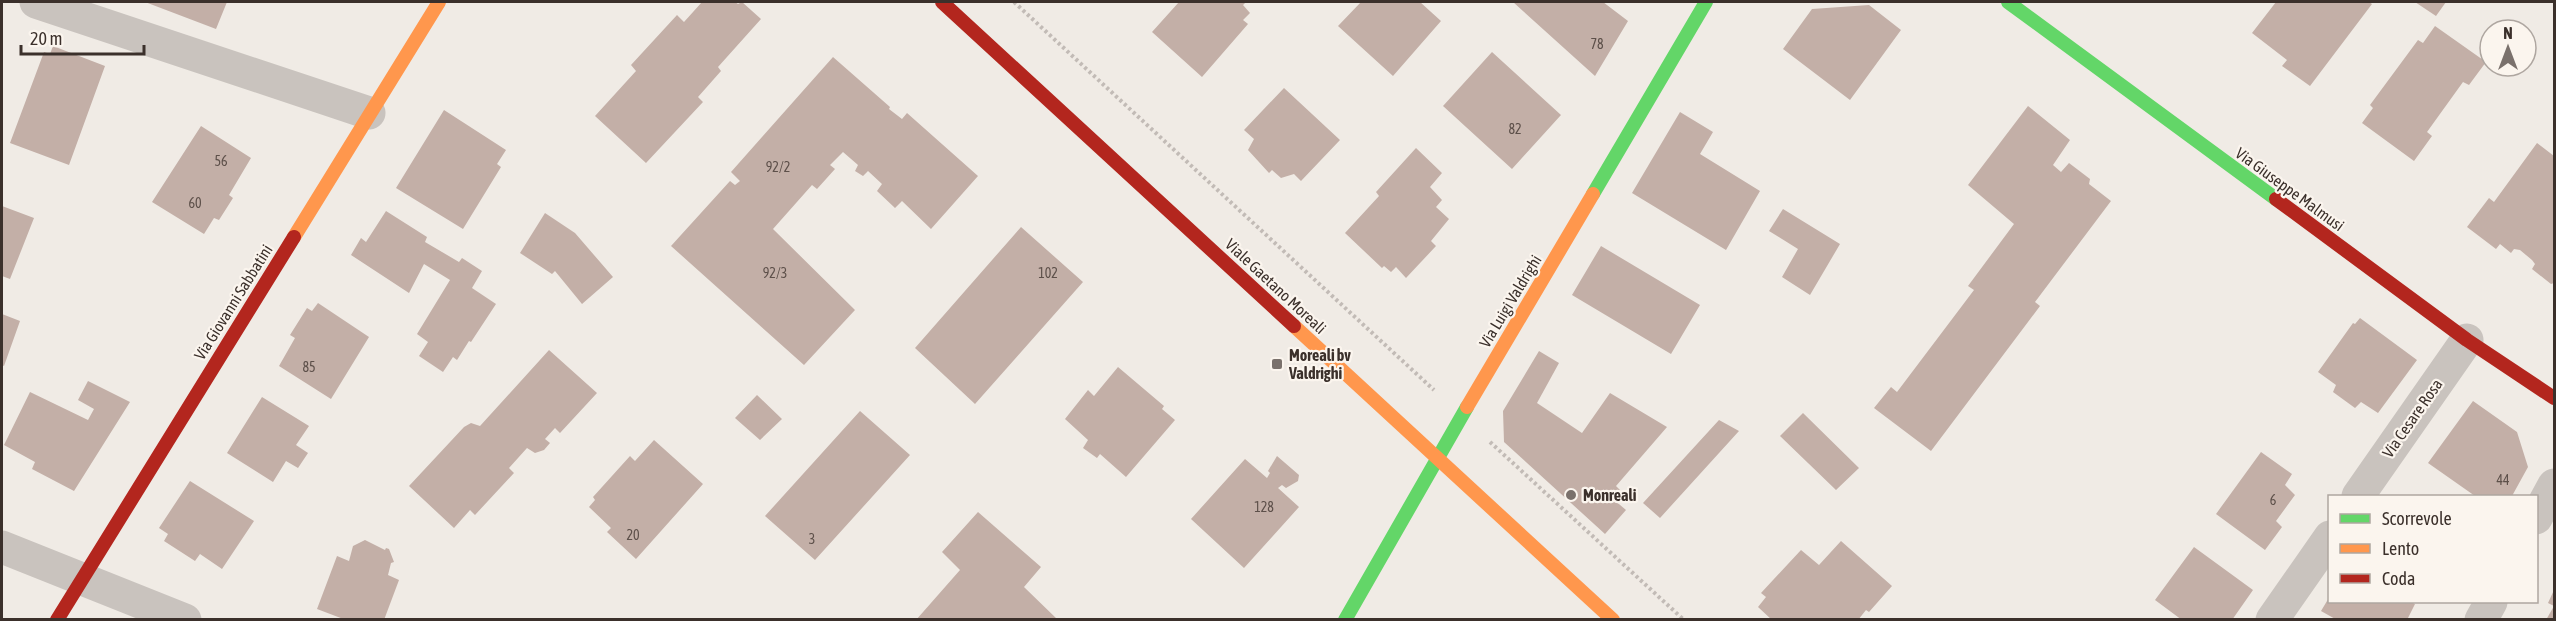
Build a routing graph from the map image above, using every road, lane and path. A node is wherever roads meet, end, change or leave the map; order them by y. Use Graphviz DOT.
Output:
graph roads {
  1 [pos="36,2"];
  2 [pos="439,2"];
  3 [pos="942,2"];
  4 [pos="1014,2"];
  5 [pos="1706,2"];
  6 [pos="2008,2"];
  7 [pos="369,113"];
  8 [pos="2467,340"];
  9 [pos="2554,398"];
  10 [pos="1462,416"];
  11 [pos="1437,457"];
  12 [pos="2554,485"];
  13 [pos="2359,495"];
  14 [pos="2538,514"];
  15 [pos="2328,540"];
  16 [pos="2,547"];
  17 [pos="81,578"];
  18 [pos="2490,603"];
  19 [pos="57,620"];
  20 [pos="185,620"];
  21 [pos="1345,620"];
  22 [pos="1613,620"];
  23 [pos="1684,620"];
  24 [pos="2272,620"];
  25 [pos="2481,620"];
  1 -- 7 [label="street"];
  2 -- 7 [label="street, Via Giovanni Sabbatini"];
  3 -- 11 [label="street, Viale Gaetano Moreali"];
  4 -- 10 [label="path"];
  5 -- 10 [label="street, Via Luigi Valdrighi"];
  6 -- 8 [label="street, Via Giuseppe Malmusi"];
  7 -- 17 [label="street, Via Giovanni Sabbatini"];
  8 -- 9 [label="street, Via Giuseppe Malmusi"];
  8 -- 13 [label="street, Via Cesare Rosa"];
  10 -- 11 [label="street, Via Luigi Valdrighi"];
  10 -- 23 [label="path"];
  11 -- 21 [label="street, Via Luigi Valdrighi"];
  11 -- 22 [label="street, Viale Gaetano Moreali"];
  12 -- 14 [label="street"];
  15 -- 24 [label="street"];
  16 -- 17 [label="street"];
  17 -- 19 [label="street, Via Giovanni Sabbatini"];
  17 -- 20 [label="street"];
  18 -- 25 [label="street"];
}
